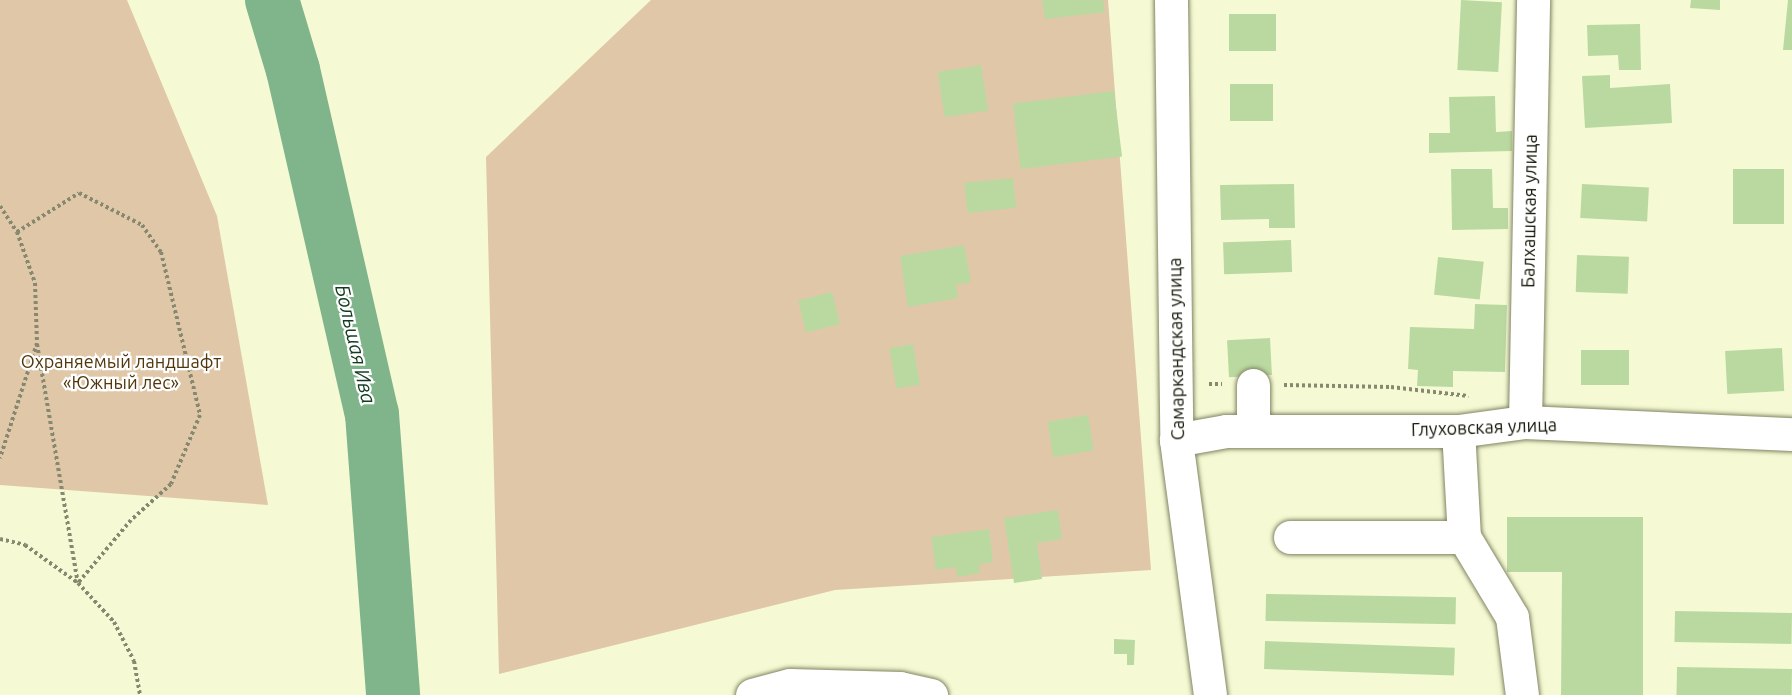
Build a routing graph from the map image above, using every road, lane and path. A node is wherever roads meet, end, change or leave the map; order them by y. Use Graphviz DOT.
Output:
graph roads {
  1 [pos="1171,0"];
  2 [pos="1533,0"];
  3 [pos="0,206"];
  4 [pos="17,232"];
  5 [pos="37,343"];
  6 [pos="1253,384"];
  7 [pos="1525,422"];
  8 [pos="1253,430"];
  9 [pos="1458,431"];
  10 [pos="1792,434"];
  11 [pos="1176,440"];
  12 [pos="0,458"];
  13 [pos="1290,537"];
  14 [pos="1464,537"];
  15 [pos="0,539"];
  16 [pos="78,583"];
  17 [pos="140,695"];
  18 [pos="752,695"];
  19 [pos="931,695"];
  20 [pos="1210,695"];
  21 [pos="1522,695"];
  1 -- 11 [label="street, Самаркандская улица"];
  2 -- 7 [label="street, Балхашская улица"];
  3 -- 4 [label="path"];
  4 -- 5 [label="path"];
  4 -- 16 [label="path"];
  5 -- 12 [label="path"];
  5 -- 16 [label="path"];
  6 -- 8 [label="street"];
  7 -- 9 [label="street, Глуховская улица"];
  7 -- 10 [label="street, Глуховская улица"];
  8 -- 9 [label="street, Глуховская улица"];
  8 -- 11 [label="street, Глуховская улица"];
  9 -- 14 [label="street"];
  11 -- 20 [label="street, Самаркандская улица"];
  13 -- 14 [label="street"];
  14 -- 21 [label="street"];
  15 -- 16 [label="path"];
  16 -- 17 [label="path"];
  18 -- 19 [label="street"];
}
